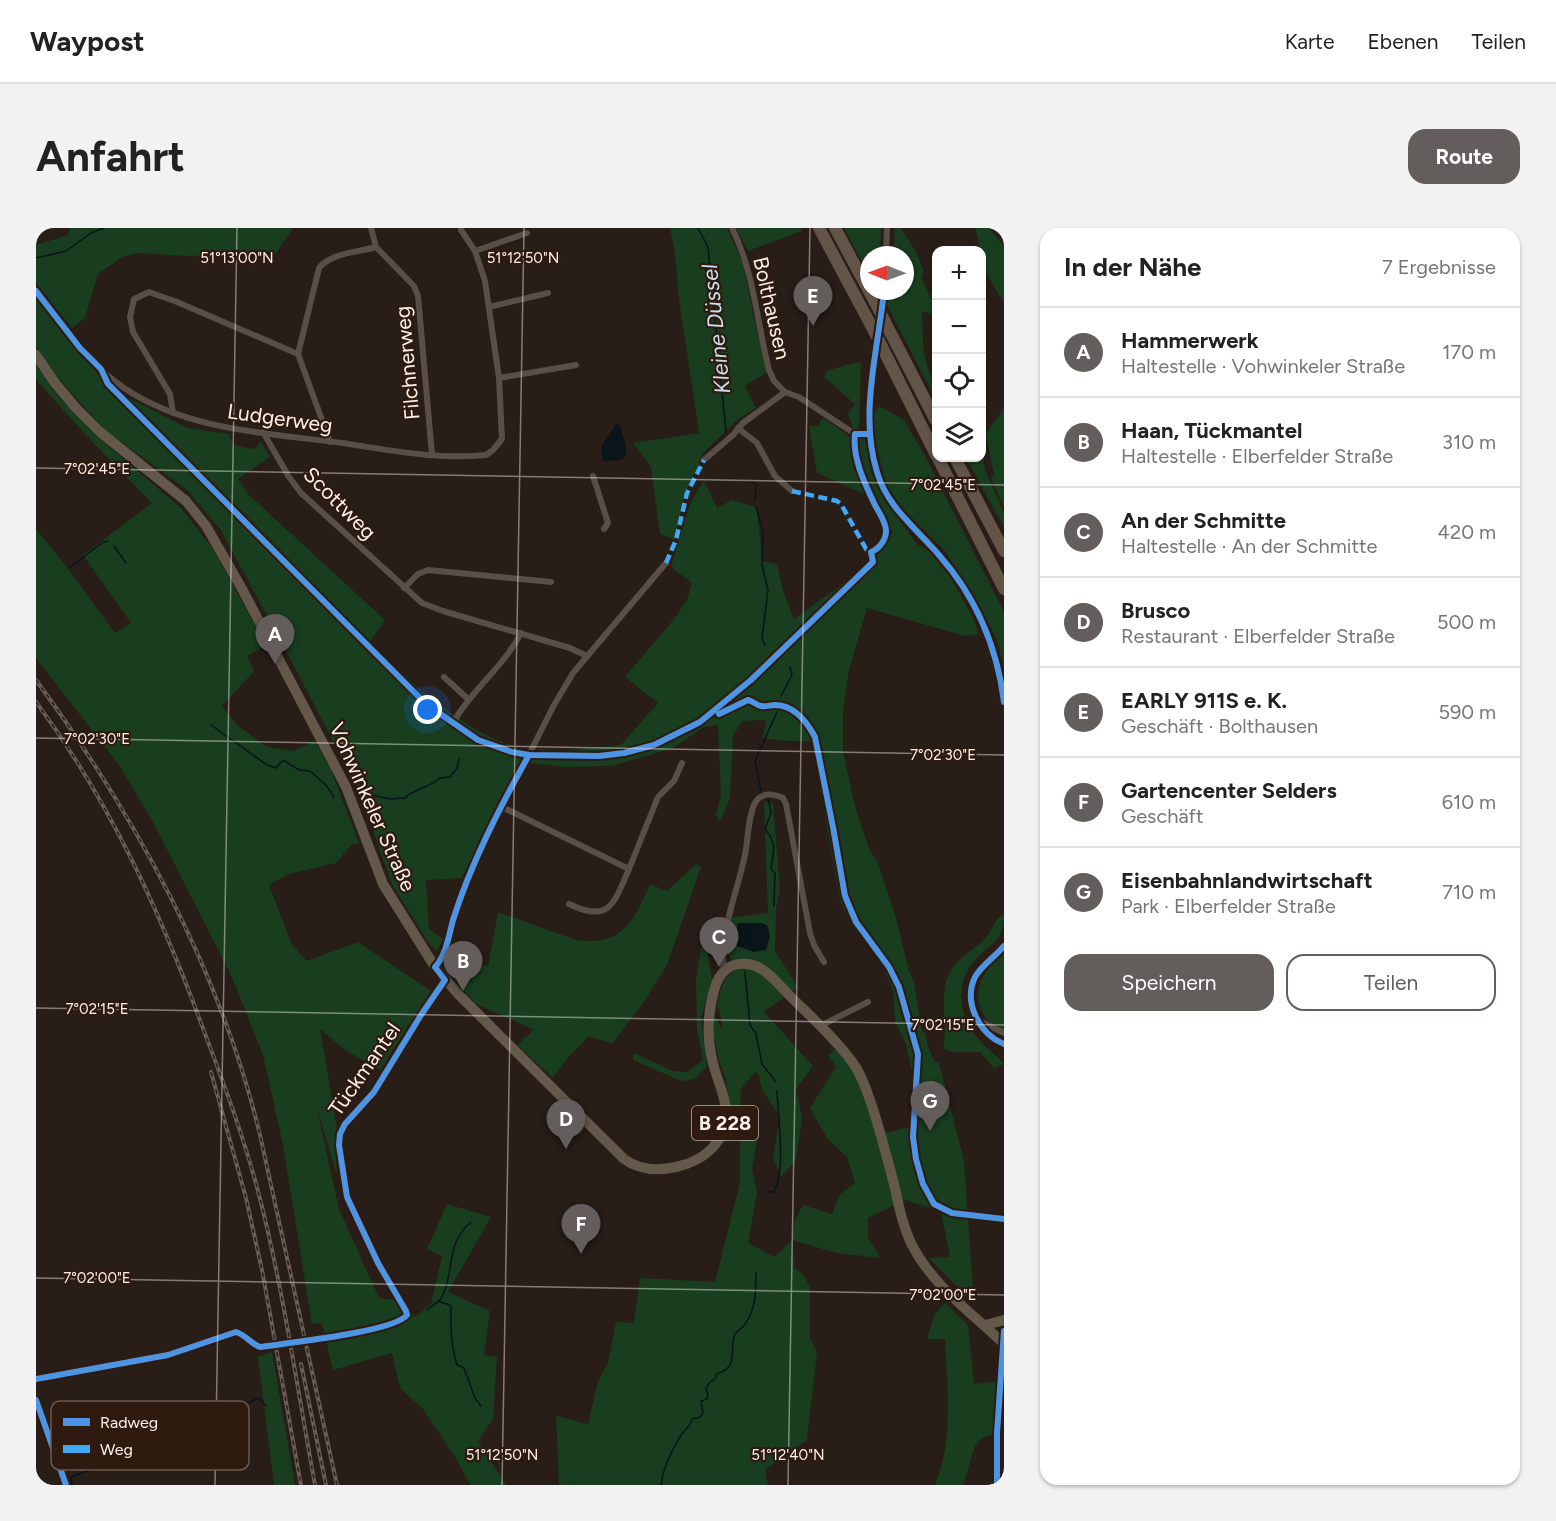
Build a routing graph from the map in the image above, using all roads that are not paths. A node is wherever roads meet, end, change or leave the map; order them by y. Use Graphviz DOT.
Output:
graph roads {
  1 [pos="371,228"];
  2 [pos="732,228"];
  3 [pos="819,228"];
  4 [pos="835,228"];
  5 [pos="887,228"];
  6 [pos="461,230"];
  7 [pos="528,233"];
  8 [pos="886,246"];
  9 [pos="376,248"];
  10 [pos="475,251"];
  11 [pos="36,291"];
  12 [pos="548,293"];
  13 [pos="883,300"];
  14 [pos="489,307"];
  15 [pos="298,354"];
  16 [pos="36,355"];
  17 [pos="576,365"];
  18 [pos="499,378"];
  19 [pos="784,392"];
  20 [pos="173,413"];
  21 [pos="932,413"];
  22 [pos="738,428"];
  23 [pos="263,432"];
  24 [pos="869,434"];
  25 [pos="330,442"];
  26 [pos="932,446"];
  27 [pos="432,455"];
  28 [pos="704,460"];
  29 [pos="940,462"];
  30 [pos="957,462"];
  31 [pos="593,476"];
  32 [pos="792,491"];
  33 [pos="604,529"];
  34 [pos="1004,551"];
  35 [pos="666,563"];
  36 [pos="551,582"];
  37 [pos="404,588"];
  38 [pos="1004,589"];
  39 [pos="521,633"];
  40 [pos="587,656"];
  41 [pos="444,677"];
  42 [pos="468,699"];
  43 [pos="1004,702"];
  44 [pos="456,718"];
  45 [pos="682,764"];
  46 [pos="502,807"];
  47 [pos="629,869"];
  48 [pos="568,904"];
  49 [pos="1004,946"];
  50 [pos="824,962"];
  51 [pos="435,967"];
  52 [pos="724,971"];
  53 [pos="446,980"];
  54 [pos="868,1002"];
  55 [pos="976,1018"];
  56 [pos="819,1026"];
  57 [pos="1004,1033"];
  58 [pos="1004,1044"];
  59 [pos="407,1316"];
  60 [pos="1004,1320"];
  61 [pos="985,1325"];
  62 [pos="1004,1344"];
  63 [pos="36,1400"];
  64 [pos="51,1442"];
  65 [pos="61,1470"];
  66 [pos="66,1485"];
  1 -- 9 [label="street"];
  2 -- 19 [label="street, Bolthausen"];
  3 -- 26 [label="highway, bridge"];
  4 -- 21 [label="highway, bridge"];
  5 -- 8 [label="street"];
  6 -- 10 [label="street, Ludgerweg"];
  7 -- 10 [label="street"];
  9 -- 15 [label="street"];
  9 -- 27 [label="street, Filchnerweg"];
  10 -- 14 [label="street, Ludgerweg"];
  11 -- 20 [label="street, Ludgerweg"];
  12 -- 14 [label="street"];
  13 -- 24 [label="street"];
  14 -- 18 [label="street, Ludgerweg"];
  15 -- 20 [label="street"];
  15 -- 25 [label="street"];
  16 -- 51 [label="main road, Vohwinkeler Straße / B 228"];
  17 -- 18 [label="street"];
  18 -- 27 [label="street, Ludgerweg"];
  19 -- 22 [label="street"];
  19 -- 24 [label="street"];
  20 -- 23 [label="street, Ludgerweg"];
  22 -- 28 [label="street"];
  22 -- 32 [label="street"];
  23 -- 25 [label="street, Ludgerweg"];
  23 -- 37 [label="street, Scottweg"];
  24 -- 43 [label="street"];
  25 -- 27 [label="street, Ludgerweg"];
  29 -- 38 [label="highway"];
  30 -- 34 [label="highway"];
  31 -- 33 [label="street"];
  35 -- 40 [label="street"];
  36 -- 37 [label="street"];
  37 -- 39 [label="street, Scottweg"];
  39 -- 40 [label="street, Scottweg"];
  39 -- 42 [label="street"];
  40 -- 46 [label="street"];
  41 -- 42 [label="street"];
  42 -- 44 [label="street"];
  45 -- 47 [label="street"];
  46 -- 47 [label="street"];
  46 -- 51 [label="street"];
  47 -- 48 [label="street"];
  49 -- 55 [label="street"];
  50 -- 52 [label="street"];
  51 -- 53 [label="main road, B 228"];
  52 -- 53 [label="main road, B 228"];
  52 -- 56 [label="main road"];
  53 -- 59 [label="street, Tückmantel"];
  54 -- 56 [label="street"];
  55 -- 57 [label="street"];
  55 -- 58 [label="street"];
  56 -- 61 [label="main road"];
  60 -- 61 [label="main road"];
  61 -- 62 [label="main road"];
  63 -- 64 [label="street"];
  65 -- 66 [label="street"];
}
